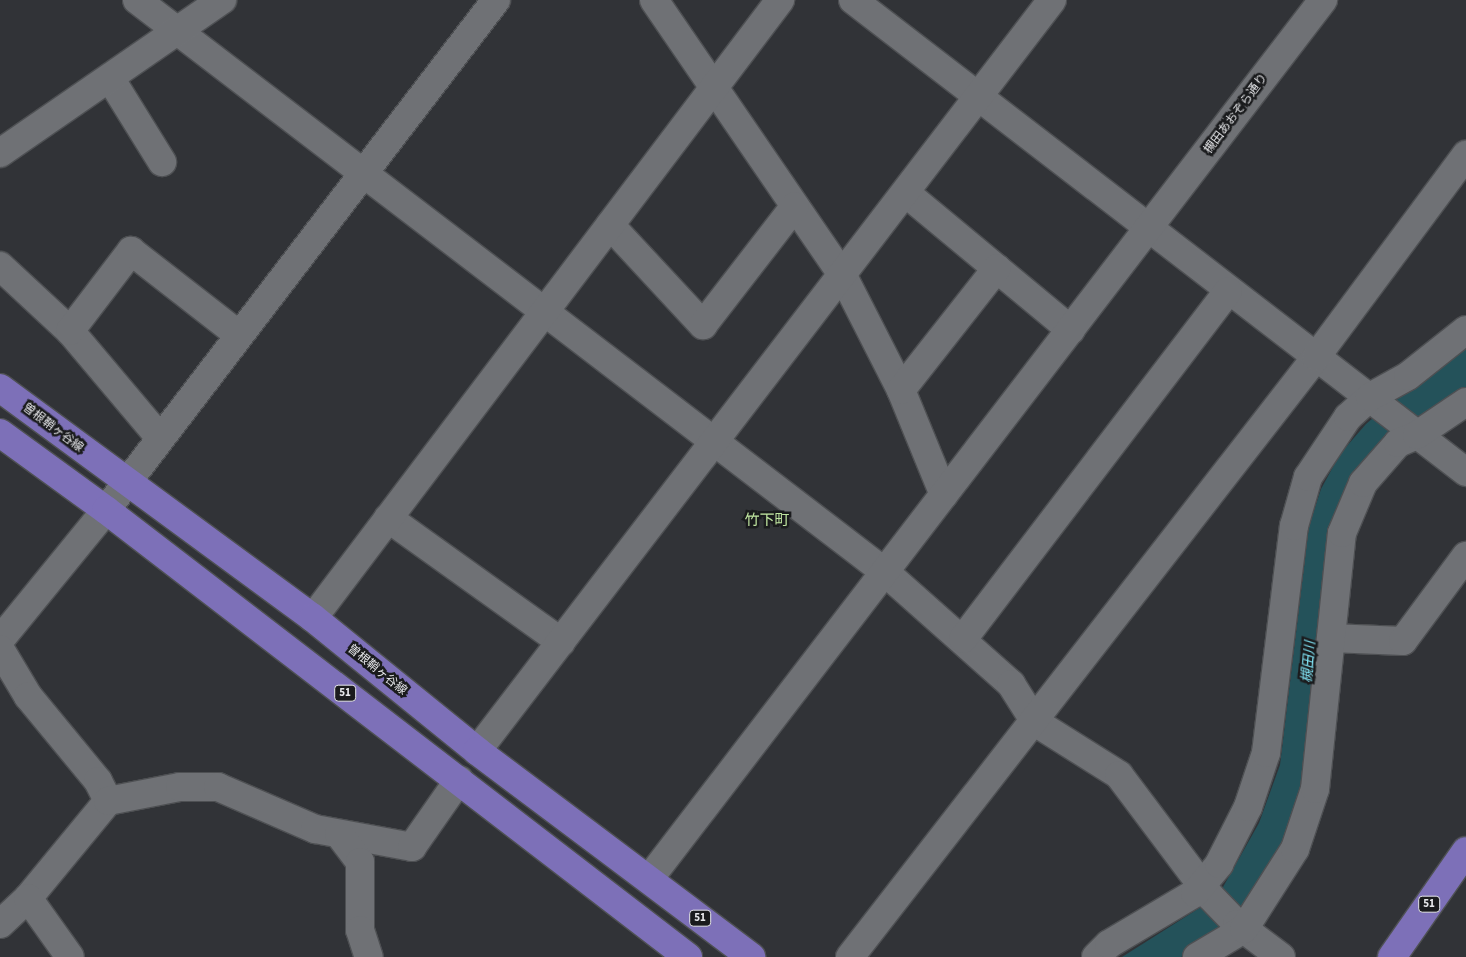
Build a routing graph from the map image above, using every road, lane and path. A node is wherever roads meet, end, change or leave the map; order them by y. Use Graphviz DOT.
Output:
graph roads {
  1 [pos="137,0"];
  2 [pos="222,0"];
  3 [pos="496,0"];
  4 [pos="654,0"];
  5 [pos="780,0"];
  6 [pos="853,0"];
  7 [pos="1052,0"];
  8 [pos="1323,0"];
  9 [pos="177,32"];
  10 [pos="110,78"];
  11 [pos="715,87"];
  12 [pos="978,97"];
  13 [pos="0,153"];
  14 [pos="1466,155"];
  15 [pos="162,162"];
  16 [pos="363,174"];
  17 [pos="907,194"];
  18 [pos="795,206"];
  19 [pos="610,225"];
  20 [pos="1149,229"];
  21 [pos="0,266"];
  22 [pos="997,268"];
  23 [pos="843,276"];
  24 [pos="1228,291"];
  25 [pos="544,312"];
  26 [pos="1071,330"];
  27 [pos="1466,330"];
  28 [pos="70,331"];
  29 [pos="239,335"];
  30 [pos="1316,357"];
  31 [pos="0,388"];
  32 [pos="901,390"];
  33 [pos="1377,402"];
  34 [pos="1466,402"];
  35 [pos="1411,431"];
  36 [pos="0,433"];
  37 [pos="160,438"];
  38 [pos="716,443"];
  39 [pos="1466,472"];
  40 [pos="126,483"];
  41 [pos="944,495"];
  42 [pos="106,510"];
  43 [pos="388,518"];
  44 [pos="1466,556"];
  45 [pos="885,572"];
  46 [pos="313,618"];
  47 [pos="1331,638"];
  48 [pos="963,639"];
  49 [pos="0,640"];
  50 [pos="561,642"];
  51 [pos="0,649"];
  52 [pos="1035,722"];
  53 [pos="477,750"];
  54 [pos="459,780"];
  55 [pos="108,802"];
  56 [pos="339,834"];
  57 [pos="1466,851"];
  58 [pos="649,879"];
  59 [pos="1206,890"];
  60 [pos="0,898"];
  61 [pos="28,898"];
  62 [pos="0,924"];
  63 [pos="1240,926"];
  64 [pos="70,957"];
  65 [pos="369,957"];
  66 [pos="688,957"];
  67 [pos="751,957"];
  68 [pos="850,957"];
  69 [pos="1096,957"];
  70 [pos="1197,957"];
  71 [pos="1281,957"];
  72 [pos="1392,957"];
  1 -- 9 [label="street"];
  2 -- 9 [label="street"];
  3 -- 16 [label="street"];
  4 -- 11 [label="street"];
  5 -- 11 [label="street"];
  6 -- 12 [label="street"];
  7 -- 12 [label="street"];
  8 -- 20 [label="street, 槻田あおぞら通り"];
  9 -- 10 [label="street"];
  9 -- 16 [label="street"];
  10 -- 13 [label="street"];
  10 -- 15 [label="street"];
  11 -- 18 [label="street"];
  11 -- 19 [label="street"];
  12 -- 17 [label="street"];
  12 -- 20 [label="street"];
  14 -- 30 [label="street"];
  16 -- 25 [label="street"];
  16 -- 29 [label="street"];
  17 -- 22 [label="street"];
  17 -- 23 [label="street"];
  18 -- 19 [label="street"];
  18 -- 23 [label="street"];
  19 -- 25 [label="street"];
  20 -- 24 [label="street"];
  20 -- 26 [label="street, 槻田あおぞら通り"];
  21 -- 28 [label="street"];
  22 -- 26 [label="street"];
  22 -- 32 [label="street"];
  23 -- 32 [label="street"];
  23 -- 38 [label="street"];
  24 -- 30 [label="street"];
  24 -- 48 [label="street"];
  25 -- 38 [label="street"];
  25 -- 43 [label="street"];
  26 -- 41 [label="street, 槻田あおぞら通り"];
  27 -- 33 [label="street"];
  28 -- 29 [label="street"];
  28 -- 37 [label="street"];
  29 -- 37 [label="street"];
  30 -- 33 [label="street"];
  30 -- 52 [label="street"];
  31 -- 40 [label="main road, 曽根鞘ヶ谷線 / 51"];
  32 -- 41 [label="street"];
  33 -- 35 [label="street"];
  33 -- 59 [label="street"];
  34 -- 35 [label="street"];
  35 -- 39 [label="street"];
  35 -- 47 [label="street"];
  36 -- 42 [label="main road, 51"];
  37 -- 40 [label="street"];
  38 -- 45 [label="street"];
  38 -- 50 [label="street"];
  40 -- 42 [label="street"];
  40 -- 46 [label="main road, 曽根鞘ヶ谷線 / 51"];
  41 -- 45 [label="street, 槻田あおぞら通り"];
  42 -- 49 [label="street"];
  42 -- 54 [label="main road, 51"];
  43 -- 46 [label="street"];
  43 -- 50 [label="street"];
  44 -- 47 [label="street"];
  45 -- 48 [label="street"];
  45 -- 58 [label="street, 槻田あおぞら通り"];
  46 -- 53 [label="main road, 曽根鞘ヶ谷線 / 51"];
  47 -- 63 [label="street"];
  48 -- 52 [label="street"];
  50 -- 53 [label="street"];
  51 -- 55 [label="street"];
  52 -- 59 [label="street"];
  52 -- 68 [label="street"];
  53 -- 58 [label="main road, 曽根鞘ヶ谷線 / 51"];
  54 -- 56 [label="street"];
  54 -- 66 [label="main road, 51"];
  55 -- 56 [label="street"];
  55 -- 61 [label="street"];
  56 -- 65 [label="street"];
  57 -- 72 [label="main road, 51"];
  58 -- 67 [label="main road, 曽根鞘ヶ谷線 / 51"];
  59 -- 63 [label="street"];
  59 -- 69 [label="street"];
  60 -- 61 [label="street"];
  61 -- 62 [label="street"];
  61 -- 64 [label="street"];
  63 -- 70 [label="street"];
  63 -- 71 [label="street"];
}
